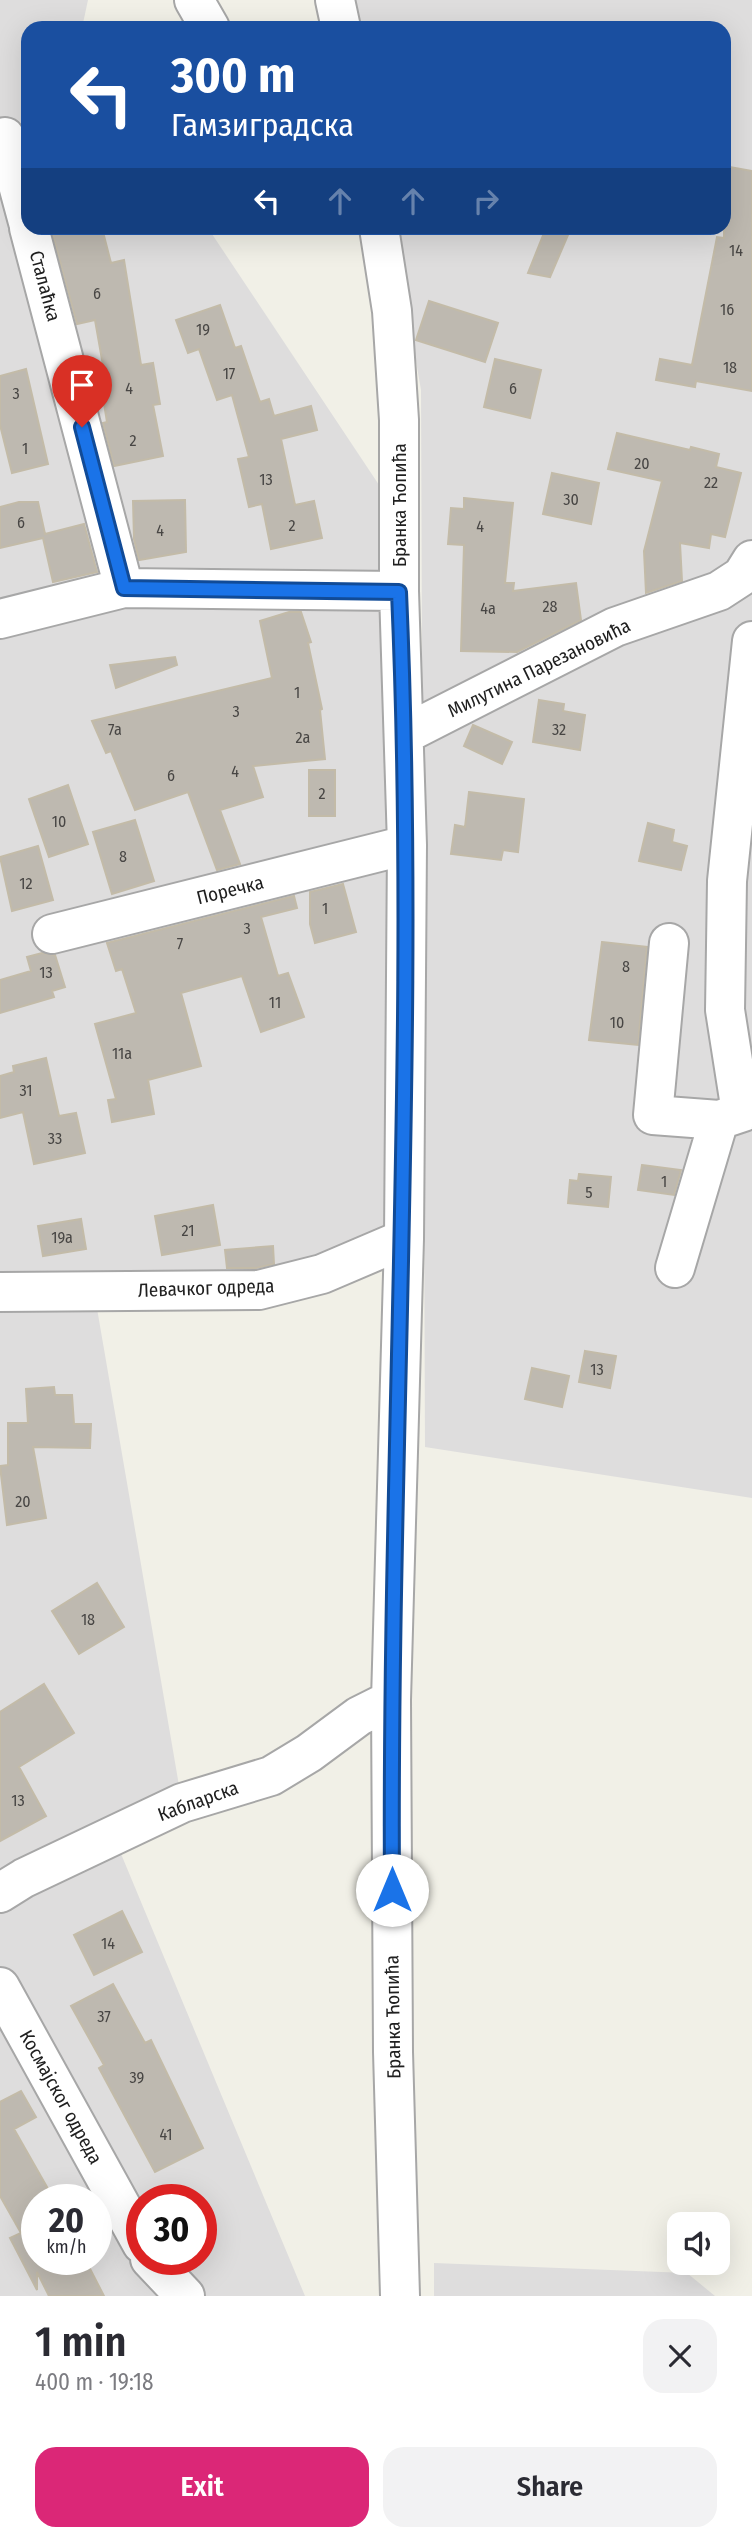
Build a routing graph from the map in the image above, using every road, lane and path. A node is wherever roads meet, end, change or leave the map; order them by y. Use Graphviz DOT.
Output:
graph roads {
  1 [pos="194,0"];
  2 [pos="335,0"];
  3 [pos="206,21"];
  4 [pos="340,21"];
  5 [pos="5,137"];
  6 [pos="21,196"];
  7 [pos="31,235"];
  8 [pos="372,235"];
  9 [pos="751,569"];
  10 [pos="124,588"];
  11 [pos="399,592"];
  12 [pos="0,619"];
  13 [pos="752,642"];
  14 [pos="405,734"];
  15 [pos="407,845"];
  16 [pos="739,890"];
  17 [pos="52,934"];
  18 [pos="669,943"];
  19 [pos="737,1115"];
  20 [pos="404,1239"];
  21 [pos="676,1268"];
  22 [pos="0,1292"];
  23 [pos="391,1700"];
  24 [pos="0,1893"];
  25 [pos="0,1987"];
  26 [pos="126,2215"];
  27 [pos="165,2275"];
  28 [pos="185,2296"];
  29 [pos="400,2296"];
  1 -- 3 [label="street"];
  2 -- 4 [label="street"];
  5 -- 6 [label="street"];
  7 -- 10 [label="street, Сталаћка"];
  8 -- 11 [label="street, Бранка Ћопића"];
  9 -- 14 [label="street, Милутина Парезановића"];
  10 -- 11 [label="street"];
  10 -- 12 [label="street"];
  11 -- 14 [label="street, Бранка Ћопића"];
  13 -- 16 [label="street"];
  14 -- 15 [label="street, Бранка Ћопића"];
  15 -- 17 [label="street, Поречка"];
  15 -- 20 [label="street, Бранка Ћопића"];
  16 -- 19 [label="street"];
  18 -- 19 [label="street"];
  19 -- 21 [label="street"];
  20 -- 22 [label="street, Левачког одреда"];
  20 -- 23 [label="street, Бранка Ћопића"];
  23 -- 24 [label="street, Кабларска"];
  23 -- 29 [label="street, Бранка Ћопића"];
  25 -- 26 [label="street, Космајског одреда"];
  27 -- 28 [label="street"];
}
